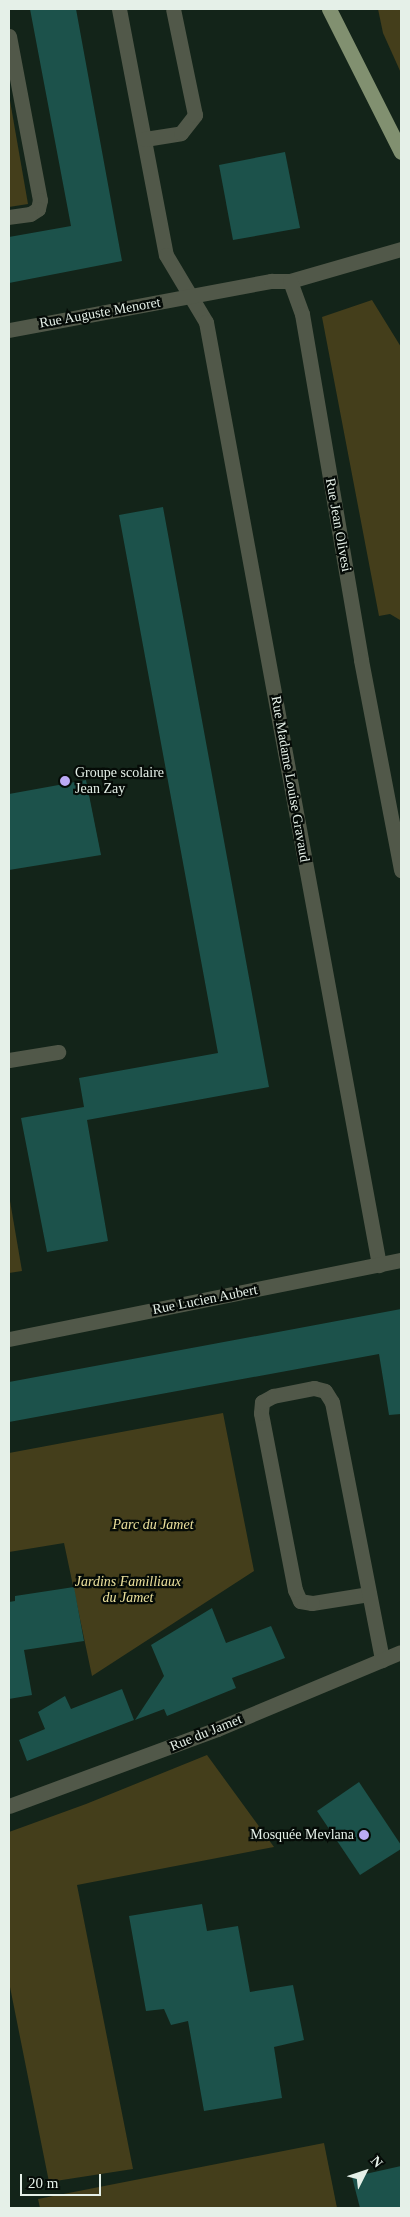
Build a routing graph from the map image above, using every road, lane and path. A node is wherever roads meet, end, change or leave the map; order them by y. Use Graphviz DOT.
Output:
graph roads {
  1 [pos="119,9"];
  2 [pos="173,9"];
  3 [pos="329,9"];
  4 [pos="9,36"];
  5 [pos="145,140"];
  6 [pos="401,152"];
  7 [pos="9,217"];
  8 [pos="401,249"];
  9 [pos="290,281"];
  10 [pos="191,296"];
  11 [pos="9,330"];
  12 [pos="401,870"];
  13 [pos="58,1052"];
  14 [pos="9,1060"];
  15 [pos="401,1260"];
  16 [pos="379,1265"];
  17 [pos="9,1339"];
  18 [pos="369,1594"];
  19 [pos="401,1652"];
  20 [pos="382,1660"];
  21 [pos="9,1806"];
  1 -- 5 [label="street, Rue Madame Louise Gravaud"];
  2 -- 5 [label="street"];
  3 -- 6 [label="main road"];
  4 -- 7 [label="street"];
  5 -- 10 [label="street, Rue Madame Louise Gravaud"];
  8 -- 9 [label="street"];
  9 -- 10 [label="street"];
  9 -- 12 [label="street, Rue Jean Olivesi"];
  10 -- 11 [label="street, Rue Auguste Menoret"];
  10 -- 16 [label="street, Rue Madame Louise Gravaud"];
  13 -- 14 [label="street"];
  15 -- 16 [label="street, Rue Lucien Aubert"];
  16 -- 17 [label="street, Rue Lucien Aubert"];
  18 -- 18 [label="street"];
  18 -- 20 [label="street"];
  19 -- 20 [label="street, Rue du Jamet"];
  20 -- 21 [label="street, Rue du Jamet"];
}
